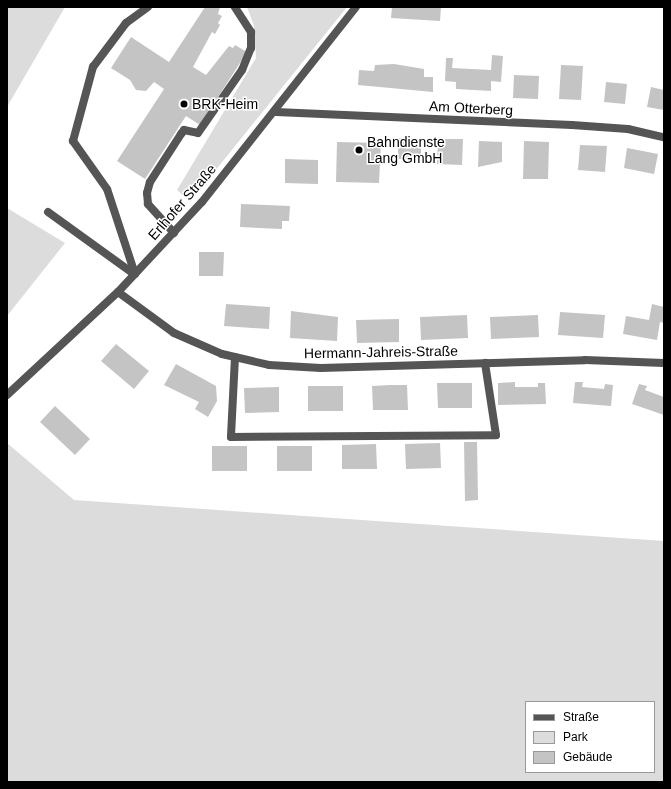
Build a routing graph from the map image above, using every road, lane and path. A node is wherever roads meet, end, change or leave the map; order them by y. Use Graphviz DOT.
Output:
graph roads {
  1 [pos="148,7"];
  2 [pos="235,7"];
  3 [pos="356,7"];
  4 [pos="276,112"];
  5 [pos="664,136"];
  6 [pos="48,212"];
  7 [pos="174,233"];
  8 [pos="135,274"];
  9 [pos="118,292"];
  10 [pos="235,357"];
  11 [pos="485,363"];
  12 [pos="664,363"];
  13 [pos="7,395"];
  1 -- 8 [label="street"];
  2 -- 7 [label="street"];
  3 -- 4 [label="street, Erlhofer Straße"];
  4 -- 5 [label="street, Am Otterberg"];
  4 -- 7 [label="street, Erlhofer Straße"];
  6 -- 8 [label="street"];
  7 -- 8 [label="street, Erlhofer Straße"];
  8 -- 9 [label="street, Erlhofer Straße"];
  9 -- 10 [label="street, Hermann-Jahreis-Straße"];
  9 -- 13 [label="street, Erlhofer Straße"];
  10 -- 11 [label="street, Hermann-Jahreis-Straße"];
  10 -- 11 [label="street"];
  11 -- 12 [label="street, Hermann-Jahreis-Straße"];
}
